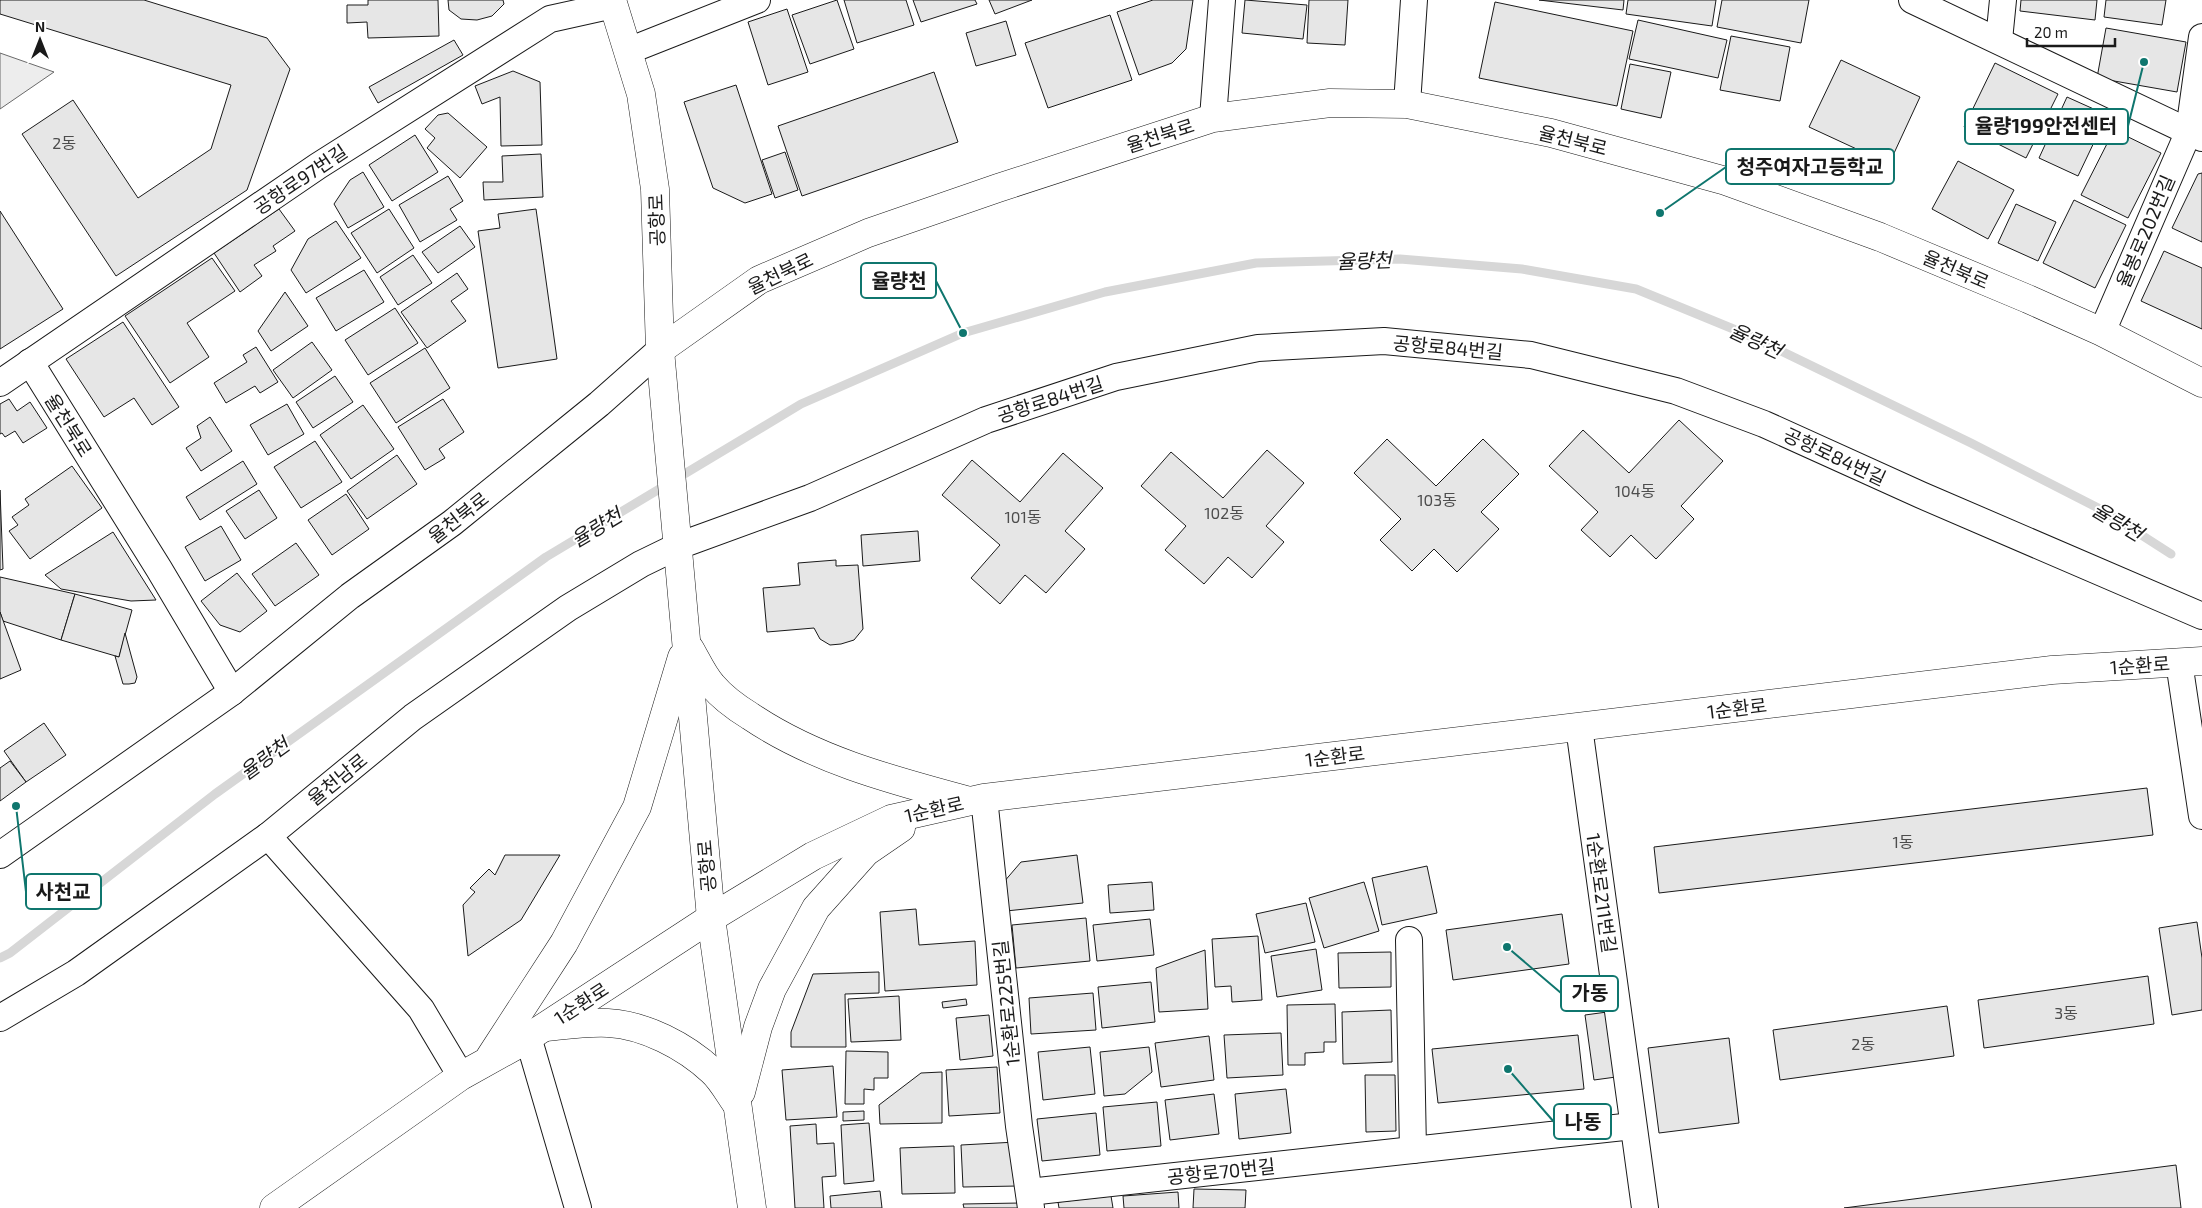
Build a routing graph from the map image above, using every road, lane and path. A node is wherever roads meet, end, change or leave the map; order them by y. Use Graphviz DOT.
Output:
graph roads {
  1 [pos="757,0"];
  2 [pos="1222,0"];
  3 [pos="1414,0"];
  4 [pos="1912,0"];
  5 [pos="2002,0"];
  6 [pos="613,2"];
  7 [pos="2202,38"];
  8 [pos="1999,40"];
  9 [pos="628,51"];
  10 [pos="1407,104"];
  11 [pos="1213,118"];
  12 [pos="2195,135"];
  13 [pos="2102,332"];
  14 [pos="660,350"];
  15 [pos="30,362"];
  16 [pos="0,383"];
  17 [pos="2202,383"];
  18 [pos="677,534"];
  19 [pos="2202,616"];
  20 [pos="686,644"];
  21 [pos="2191,662"];
  22 [pos="232,692"];
  23 [pos="1579,727"];
  24 [pos="977,800"];
  25 [pos="2202,816"];
  26 [pos="268,836"];
  27 [pos="0,855"];
  28 [pos="711,918"];
  29 [pos="1409,940"];
  30 [pos="0,1018"];
  31 [pos="535,1032"];
  32 [pos="487,1062"];
  33 [pos="460,1076"];
  34 [pos="738,1105"];
  35 [pos="1633,1126"];
  36 [pos="1413,1150"];
  37 [pos="1030,1200"];
  38 [pos="274,1208"];
  39 [pos="578,1208"];
  40 [pos="752,1208"];
  41 [pos="1645,1208"];
  1 -- 9 [label="street"];
  2 -- 11 [label="street"];
  3 -- 10 [label="street"];
  4 -- 8 [label="street"];
  5 -- 8 [label="street"];
  6 -- 9 [label="main road, 공항로"];
  6 -- 15 [label="street, 공항로97번길"];
  7 -- 12 [label="street, 율봉로202번길"];
  8 -- 12 [label="street"];
  9 -- 14 [label="main road, 공항로"];
  10 -- 11 [label="main road, 율천북로"];
  10 -- 13 [label="main road, 율천북로"];
  11 -- 14 [label="main road, 율천북로"];
  12 -- 13 [label="street, 율봉로202번길"];
  13 -- 17 [label="main road, 율천북로"];
  14 -- 18 [label="main road, 공항로"];
  14 -- 22 [label="street, 율천북로"];
  15 -- 16 [label="street, 공항로97번길"];
  15 -- 22 [label="street, 율천북로"];
  18 -- 19 [label="street, 공항로84번길"];
  18 -- 20 [label="main road, 공항로"];
  18 -- 26 [label="street, 율천남로"];
  20 -- 24 [label="main road"];
  20 -- 28 [label="main road, 공항로"];
  20 -- 32 [label="main road"];
  21 -- 23 [label="main road, 1순환로"];
  21 -- 25 [label="street"];
  22 -- 27 [label="street, 율천북로"];
  23 -- 24 [label="main road, 1순환로"];
  23 -- 35 [label="street, 1순환로211번길"];
  24 -- 28 [label="main road, 1순환로"];
  24 -- 34 [label="main road"];
  24 -- 37 [label="street, 1순환로225번길"];
  26 -- 30 [label="street, 율천남로"];
  26 -- 33 [label="street"];
  28 -- 31 [label="main road, 1순환로"];
  28 -- 34 [label="main road, 공항로"];
  29 -- 36 [label="street"];
  31 -- 32 [label="main road, 1순환로"];
  31 -- 34 [label="main road"];
  31 -- 39 [label="street"];
  32 -- 33 [label="main road, 1순환로"];
  33 -- 38 [label="main road, 1순환로"];
  34 -- 40 [label="main road, 공항로"];
  35 -- 36 [label="street, 공항로70번길"];
  35 -- 41 [label="street, 1순환로211번길"];
  36 -- 37 [label="street, 공항로70번길"];
}
